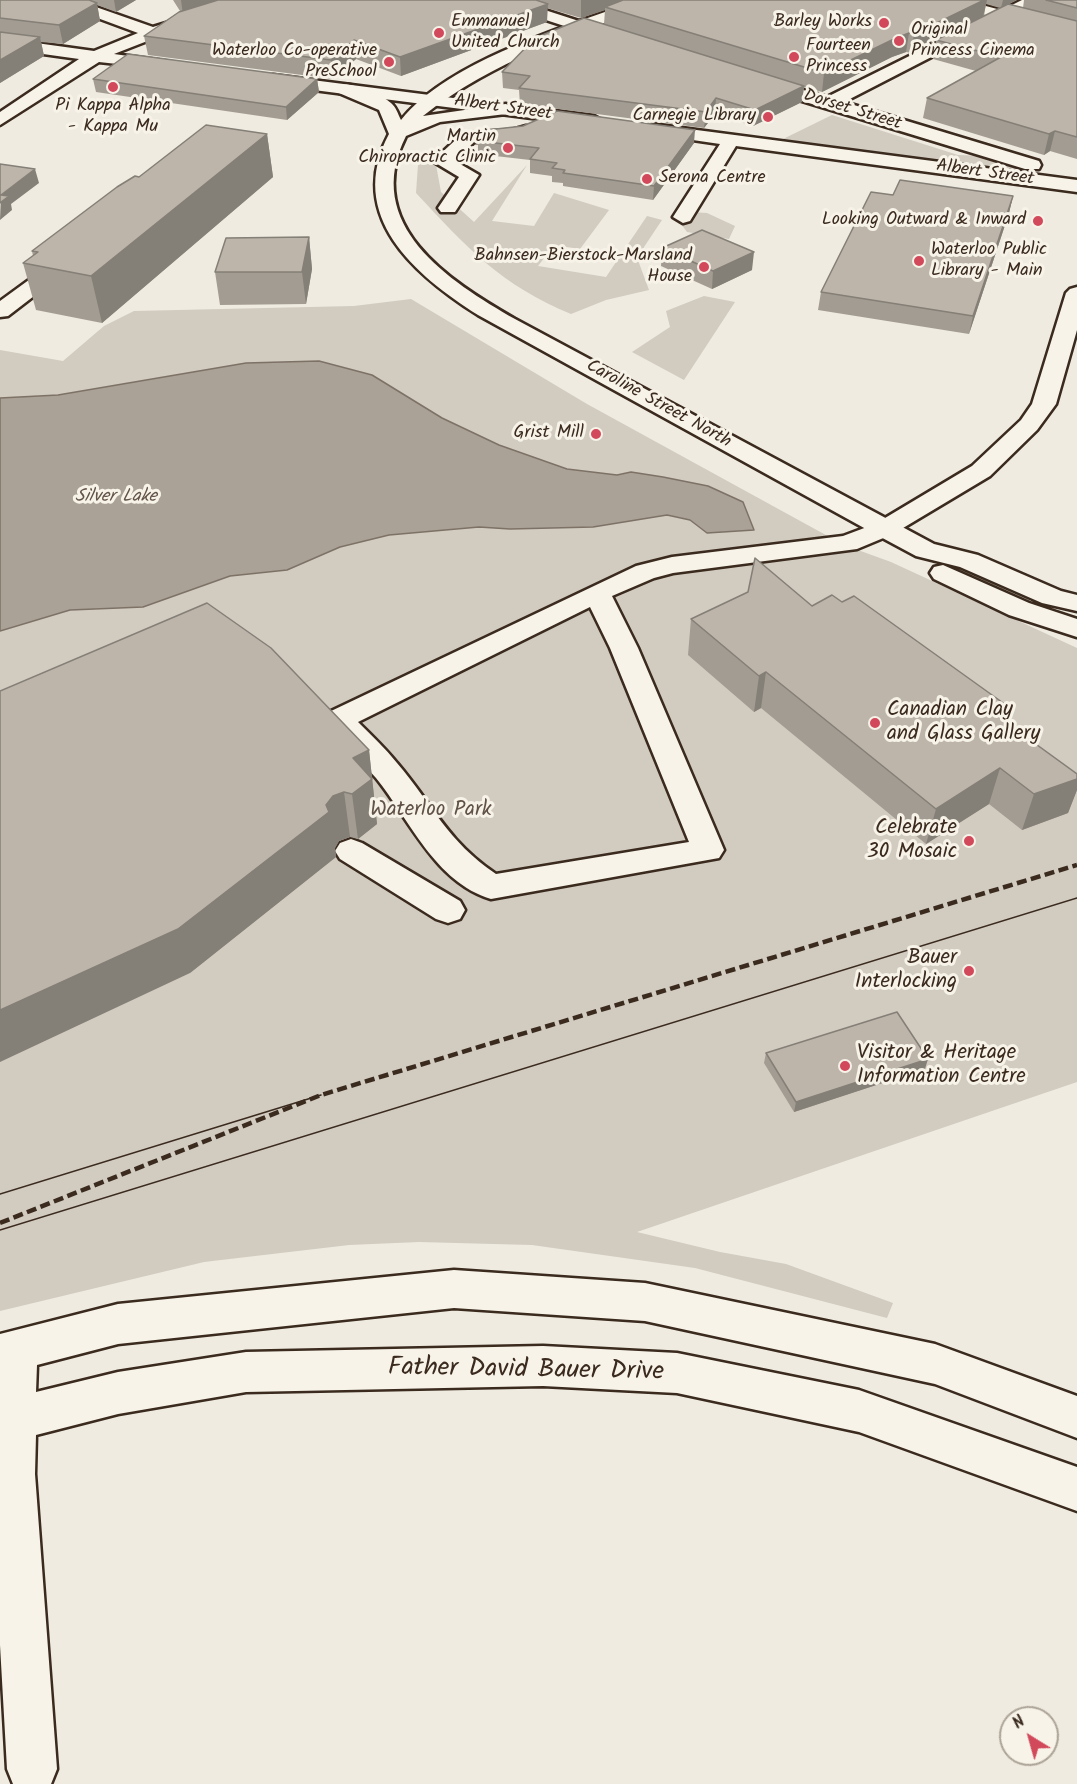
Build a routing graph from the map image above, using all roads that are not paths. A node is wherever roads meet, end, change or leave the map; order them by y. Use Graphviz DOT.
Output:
graph roads {
  1 [pos="62,0"];
  2 [pos="257,0"];
  3 [pos="499,0"];
  4 [pos="652,0"];
  5 [pos="946,0"];
  6 [pos="1034,0"];
  7 [pos="1003,15"];
  8 [pos="582,27"];
  9 [pos="154,33"];
  10 [pos="1077,35"];
  11 [pos="627,41"];
  12 [pos="0,43"];
  13 [pos="96,57"];
  14 [pos="186,69"];
  15 [pos="738,76"];
  16 [pos="254,77"];
  17 [pos="345,89"];
  18 [pos="430,99"];
  19 [pos="827,104"];
  20 [pos="506,109"];
  21 [pos="553,116"];
  22 [pos="0,120"];
  23 [pos="612,124"];
  24 [pos="636,127"];
  25 [pos="398,134"];
  26 [pos="731,140"];
  27 [pos="1070,185"];
  28 [pos="448,208"];
  29 [pos="683,217"];
  30 [pos="85,249"];
  31 [pos="1077,293"];
  32 [pos="0,311"];
  33 [pos="884,529"];
  34 [pos="926,550"];
  35 [pos="597,593"];
  36 [pos="1077,603"];
  37 [pos="1077,628"];
  38 [pos="351,850"];
  39 [pos="447,910"];
  40 [pos="8,1352"];
  41 [pos="1077,1417"];
  42 [pos="8,1421"];
  43 [pos="1077,1489"];
  44 [pos="32,1769"];
  1 -- 9 [label="street"];
  2 -- 9 [label="street"];
  3 -- 8 [label="street"];
  4 -- 8 [label="street, Caroline Street North"];
  5 -- 7 [label="street"];
  6 -- 7 [label="street"];
  7 -- 10 [label="street"];
  7 -- 19 [label="street"];
  8 -- 11 [label="street"];
  8 -- 18 [label="street, Caroline Street North"];
  9 -- 13 [label="street"];
  12 -- 13 [label="street"];
  13 -- 14 [label="street"];
  13 -- 22 [label="street"];
  15 -- 19 [label="street, Dorset Street"];
  16 -- 17 [label="street, Albert Street"];
  17 -- 18 [label="street, Albert Street"];
  17 -- 25 [label="street"];
  18 -- 20 [label="street, Albert Street"];
  18 -- 25 [label="street, Caroline Street North"];
  19 -- 27 [label="street, Dorset Street"];
  20 -- 21 [label="street, Albert Street"];
  20 -- 25 [label="street"];
  21 -- 23 [label="street, Albert Street"];
  21 -- 28 [label="street"];
  24 -- 26 [label="street, Albert Street"];
  25 -- 33 [label="street, Caroline Street North"];
  26 -- 27 [label="street, Albert Street"];
  26 -- 29 [label="street"];
  30 -- 32 [label="street"];
  31 -- 33 [label="street"];
  33 -- 34 [label="street, Caroline Street North"];
  33 -- 35 [label="street"];
  34 -- 36 [label="street, Caroline Street North"];
  34 -- 37 [label="street"];
  35 -- 35 [label="street"];
  38 -- 39 [label="street"];
  40 -- 41 [label="street"];
  40 -- 42 [label="street"];
  42 -- 43 [label="street, Father David Bauer Drive"];
  42 -- 44 [label="street"];
}
